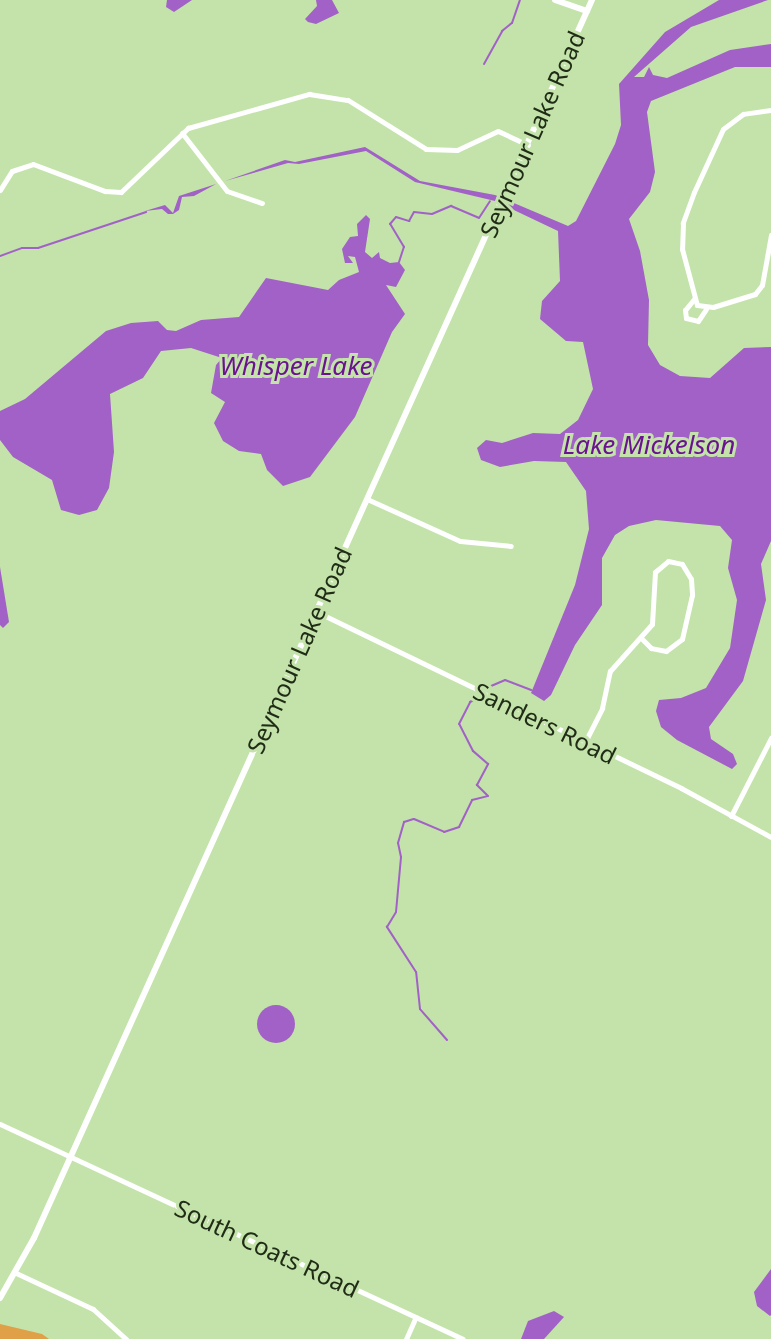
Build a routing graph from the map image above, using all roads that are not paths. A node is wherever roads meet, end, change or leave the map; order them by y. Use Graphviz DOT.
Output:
graph roads {
  1 [pos="555,0"];
  2 [pos="592,0"];
  3 [pos="587,11"];
  4 [pos="771,110"];
  5 [pos="182,132"];
  6 [pos="528,145"];
  7 [pos="0,191"];
  8 [pos="262,203"];
  9 [pos="771,235"];
  10 [pos="694,299"];
  11 [pos="706,309"];
  12 [pos="367,499"];
  13 [pos="511,546"];
  14 [pos="317,611"];
  15 [pos="642,639"];
  16 [pos="771,738"];
  17 [pos="585,742"];
  18 [pos="731,816"];
  19 [pos="771,837"];
  20 [pos="0,1124"];
  21 [pos="71,1157"];
  22 [pos="16,1273"];
  23 [pos="0,1298"];
  24 [pos="416,1317"];
  25 [pos="126,1339"];
  26 [pos="407,1339"];
  27 [pos="463,1339"];
  1 -- 3 [label="street"];
  2 -- 3 [label="street, Seymour Lake Road"];
  3 -- 6 [label="street, Seymour Lake Road"];
  4 -- 10 [label="street"];
  5 -- 6 [label="street"];
  5 -- 7 [label="street"];
  5 -- 8 [label="street"];
  6 -- 12 [label="street, Seymour Lake Road"];
  9 -- 11 [label="street"];
  10 -- 11 [label="street"];
  10 -- 11 [label="street"];
  12 -- 13 [label="street"];
  12 -- 14 [label="street, Seymour Lake Road"];
  14 -- 17 [label="street, Sanders Road"];
  14 -- 21 [label="street, Seymour Lake Road"];
  15 -- 15 [label="street"];
  15 -- 17 [label="street"];
  16 -- 18 [label="street"];
  17 -- 18 [label="street, Sanders Road"];
  18 -- 19 [label="street, Sanders Road"];
  20 -- 21 [label="street, South Coats Road"];
  21 -- 22 [label="street, Seymour Lake Road"];
  21 -- 24 [label="street, South Coats Road"];
  22 -- 23 [label="street, Seymour Lake Road"];
  22 -- 25 [label="street"];
  24 -- 26 [label="street"];
  24 -- 27 [label="street, South Coats Road"];
}
